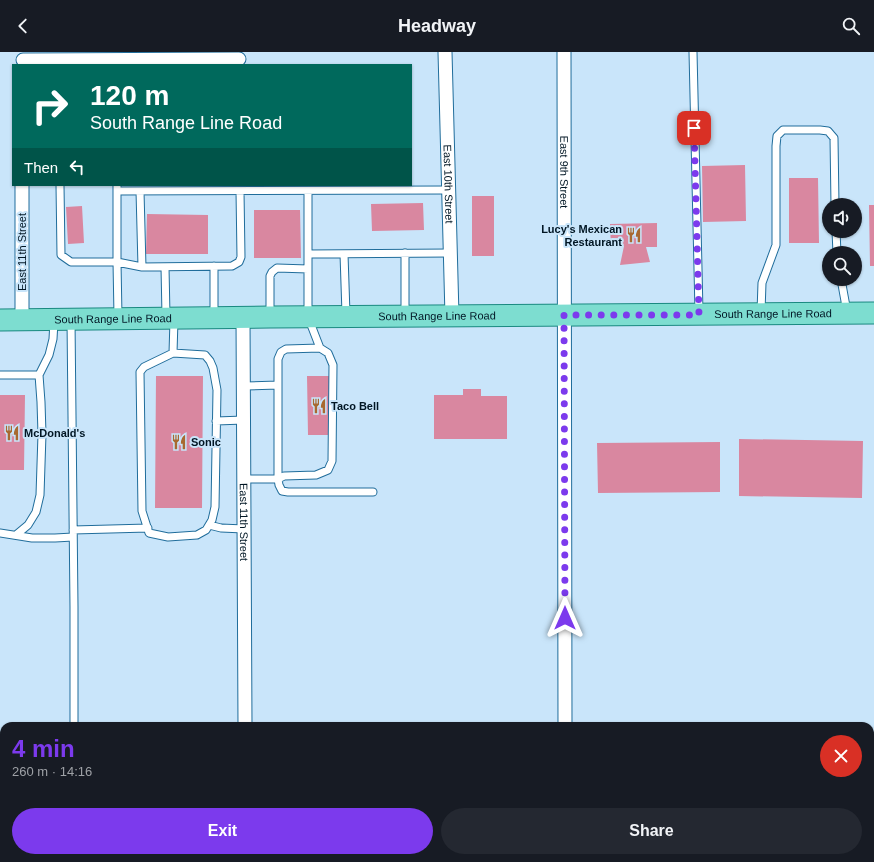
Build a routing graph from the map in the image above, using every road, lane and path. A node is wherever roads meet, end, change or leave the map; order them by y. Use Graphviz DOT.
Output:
graph roads {
  1 [pos="445,52"];
  2 [pos="564,52"];
  3 [pos="693,52"];
  4 [pos="23,59"];
  5 [pos="239,59"];
  6 [pos="116,62"];
  7 [pos="22,186"];
  8 [pos="60,186"];
  9 [pos="117,188"];
  10 [pos="448,190"];
  11 [pos="140,191"];
  12 [pos="240,191"];
  13 [pos="308,191"];
  14 [pos="835,198"];
  15 [pos="405,253"];
  16 [pos="450,253"];
  17 [pos="308,254"];
  18 [pos="344,254"];
  19 [pos="117,262"];
  20 [pos="165,266"];
  21 [pos="214,266"];
  22 [pos="142,267"];
  23 [pos="308,269"];
  24 [pos="842,286"];
  25 [pos="874,313"];
  26 [pos="761,314"];
  27 [pos="848,314"];
  28 [pos="564,315"];
  29 [pos="699,315"];
  30 [pos="406,316"];
  31 [pos="452,316"];
  32 [pos="214,317"];
  33 [pos="244,317"];
  34 [pos="270,317"];
  35 [pos="308,317"];
  36 [pos="346,317"];
  37 [pos="170,318"];
  38 [pos="62,319"];
  39 [pos="118,319"];
  40 [pos="0,320"];
  41 [pos="22,320"];
  42 [pos="320,348"];
  43 [pos="173,353"];
  44 [pos="0,374"];
  45 [pos="39,375"];
  46 [pos="244,386"];
  47 [pos="278,386"];
  48 [pos="244,420"];
  49 [pos="216,421"];
  50 [pos="244,479"];
  51 [pos="278,479"];
  52 [pos="373,492"];
  53 [pos="209,525"];
  54 [pos="148,528"];
  55 [pos="244,530"];
  56 [pos="0,533"];
  57 [pos="73,533"];
  58 [pos="16,536"];
  59 [pos="74,722"];
  60 [pos="245,722"];
  61 [pos="566,722"];
  1 -- 10 [label="street, East 10th Street"];
  2 -- 28 [label="street, East 9th Street"];
  3 -- 29 [label="lane"];
  4 -- 6 [label="street"];
  5 -- 6 [label="street"];
  7 -- 41 [label="street, East 11th Street"];
  8 -- 19 [label="lane"];
  9 -- 11 [label="lane"];
  9 -- 19 [label="lane"];
  10 -- 13 [label="lane"];
  10 -- 16 [label="street, East 10th Street"];
  11 -- 12 [label="lane"];
  11 -- 22 [label="lane"];
  12 -- 13 [label="lane"];
  12 -- 21 [label="lane"];
  13 -- 17 [label="lane"];
  14 -- 26 [label="lane"];
  15 -- 16 [label="lane"];
  15 -- 18 [label="lane"];
  15 -- 30 [label="lane"];
  16 -- 31 [label="street, East 10th Street"];
  17 -- 18 [label="lane"];
  17 -- 23 [label="lane"];
  18 -- 36 [label="lane"];
  19 -- 22 [label="lane"];
  19 -- 39 [label="lane"];
  20 -- 21 [label="lane"];
  20 -- 22 [label="lane"];
  20 -- 37 [label="lane"];
  21 -- 32 [label="lane"];
  23 -- 34 [label="lane"];
  23 -- 35 [label="lane"];
  24 -- 27 [label="lane"];
  25 -- 27 [label="main road, South Range Line Road"];
  26 -- 27 [label="main road, South Range Line Road"];
  26 -- 29 [label="main road, South Range Line Road"];
  28 -- 29 [label="main road, South Range Line Road"];
  28 -- 31 [label="main road, South Range Line Road"];
  28 -- 61 [label="street"];
  30 -- 31 [label="main road, South Range Line Road"];
  30 -- 36 [label="main road, South Range Line Road"];
  32 -- 33 [label="main road, South Range Line Road"];
  32 -- 37 [label="main road, South Range Line Road"];
  33 -- 34 [label="main road, South Range Line Road"];
  33 -- 46 [label="street, East 11th Street"];
  34 -- 35 [label="main road, South Range Line Road"];
  35 -- 36 [label="main road, South Range Line Road"];
  35 -- 42 [label="lane"];
  37 -- 39 [label="main road, South Range Line Road"];
  37 -- 43 [label="lane"];
  38 -- 39 [label="main road, South Range Line Road"];
  38 -- 41 [label="main road, South Range Line Road"];
  38 -- 45 [label="lane"];
  38 -- 57 [label="lane"];
  40 -- 41 [label="main road, South Range Line Road"];
  42 -- 47 [label="lane"];
  42 -- 51 [label="lane"];
  43 -- 49 [label="lane"];
  43 -- 54 [label="lane"];
  44 -- 45 [label="lane"];
  45 -- 58 [label="lane"];
  46 -- 47 [label="lane"];
  46 -- 48 [label="street, East 11th Street"];
  47 -- 51 [label="lane"];
  48 -- 49 [label="lane"];
  48 -- 50 [label="street, East 11th Street"];
  49 -- 53 [label="lane"];
  50 -- 51 [label="lane"];
  50 -- 55 [label="street, East 11th Street"];
  51 -- 52 [label="lane"];
  53 -- 54 [label="lane"];
  53 -- 55 [label="lane"];
  54 -- 57 [label="lane"];
  55 -- 60 [label="street, East 11th Street"];
  56 -- 58 [label="lane"];
  57 -- 58 [label="lane"];
  57 -- 59 [label="lane"];
}
